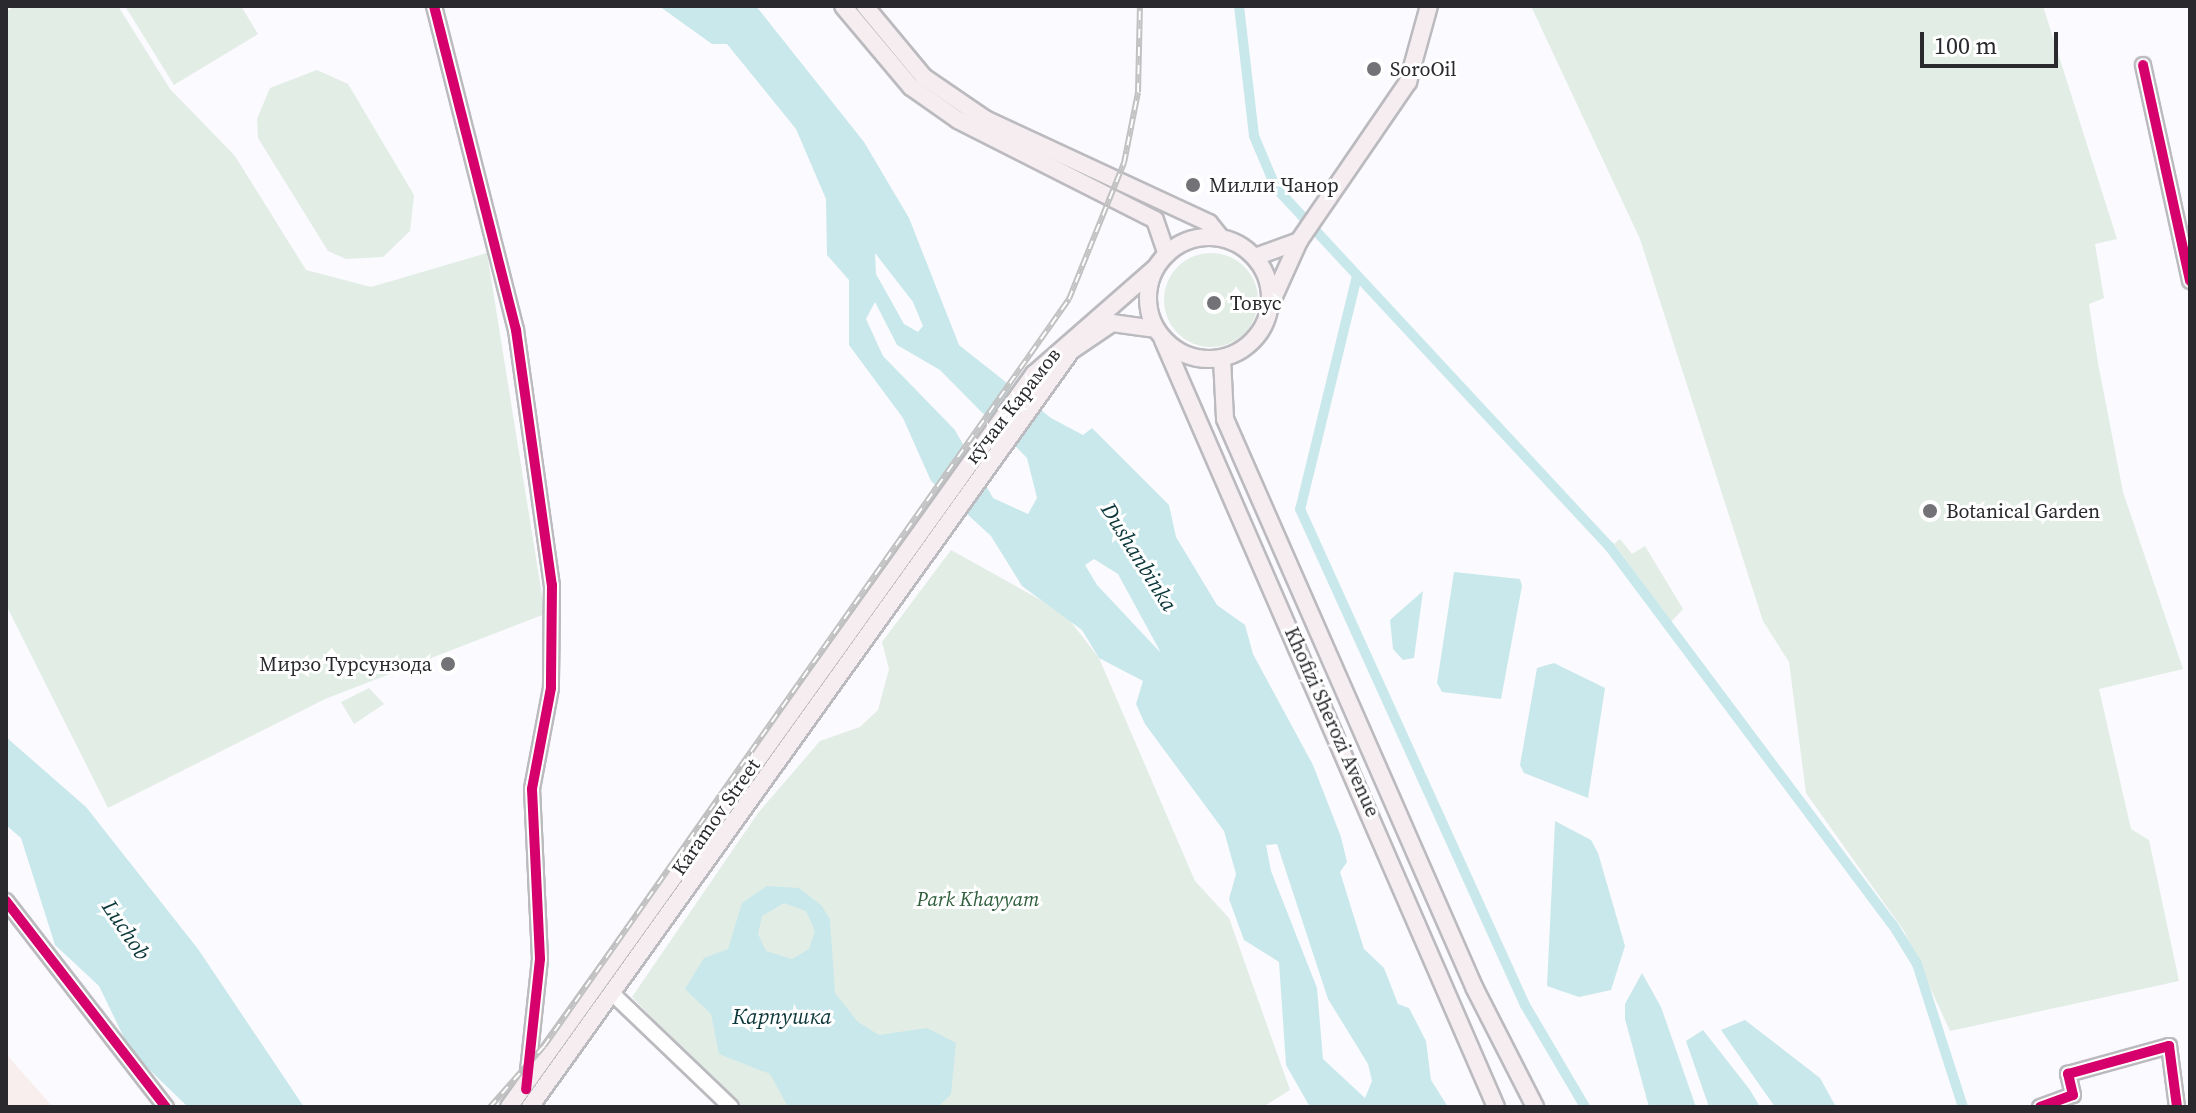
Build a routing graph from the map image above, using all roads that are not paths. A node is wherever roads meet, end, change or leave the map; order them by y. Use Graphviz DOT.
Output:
graph roads {
  1 [pos="434,6"];
  2 [pos="843,6"];
  3 [pos="865,6"];
  4 [pos="1429,6"];
  5 [pos="2143,65"];
  6 [pos="1221,238"];
  7 [pos="1299,241"];
  8 [pos="1167,254"];
  9 [pos="1255,257"];
  10 [pos="1155,268"];
  11 [pos="2190,281"];
  12 [pos="1271,303"];
  13 [pos="1159,334"];
  14 [pos="1222,359"];
  15 [pos="1041,379"];
  16 [pos="920,526"];
  17 [pos="935,537"];
  18 [pos="6,901"];
  19 [pos="653,907"];
  20 [pos="668,918"];
  21 [pos="616,997"];
  22 [pos="538,1027"];
  23 [pos="565,1037"];
  24 [pos="526,1089"];
  25 [pos="706,1091"];
  26 [pos="166,1107"];
  27 [pos="509,1107"];
  28 [pos="530,1107"];
  29 [pos="706,1107"];
  30 [pos="731,1107"];
  31 [pos="1496,1107"];
  32 [pos="1535,1107"];
  33 [pos="2040,1107"];
  34 [pos="2177,1107"];
  1 -- 22 [label="street"];
  2 -- 8 [label="main road"];
  3 -- 6 [label="main road"];
  4 -- 7 [label="main road"];
  5 -- 11 [label="street"];
  6 -- 8 [label="main road"];
  6 -- 9 [label="main road"];
  7 -- 9 [label="main road"];
  7 -- 12 [label="main road"];
  8 -- 10 [label="main road"];
  9 -- 12 [label="main road"];
  10 -- 13 [label="main road"];
  10 -- 15 [label="main road, кӯчаи Карамов"];
  12 -- 14 [label="main road"];
  13 -- 14 [label="main road"];
  13 -- 15 [label="main road, кӯчаи Карамов"];
  13 -- 31 [label="main road, Khofizi Sherozi Avenue"];
  14 -- 32 [label="main road, Khofizi Sherozi Avenue"];
  15 -- 16 [label="main road, кӯчаи Карамов"];
  15 -- 17 [label="main road, кӯчаи Карамов"];
  16 -- 19 [label="main road, Karamov Street"];
  17 -- 20 [label="main road, Karamov Street"];
  18 -- 26 [label="street"];
  19 -- 20 [label="main road"];
  19 -- 23 [label="main road, Karamov Street"];
  20 -- 21 [label="main road, Karamov Street"];
  21 -- 25 [label="street"];
  21 -- 28 [label="main road, Karamov Street"];
  22 -- 23 [label="street"];
  22 -- 24 [label="street"];
  23 -- 24 [label="main road, Karamov Street"];
  24 -- 27 [label="main road, Karamov Street"];
  25 -- 29 [label="street"];
  25 -- 30 [label="street"];
  33 -- 34 [label="street"];
}
